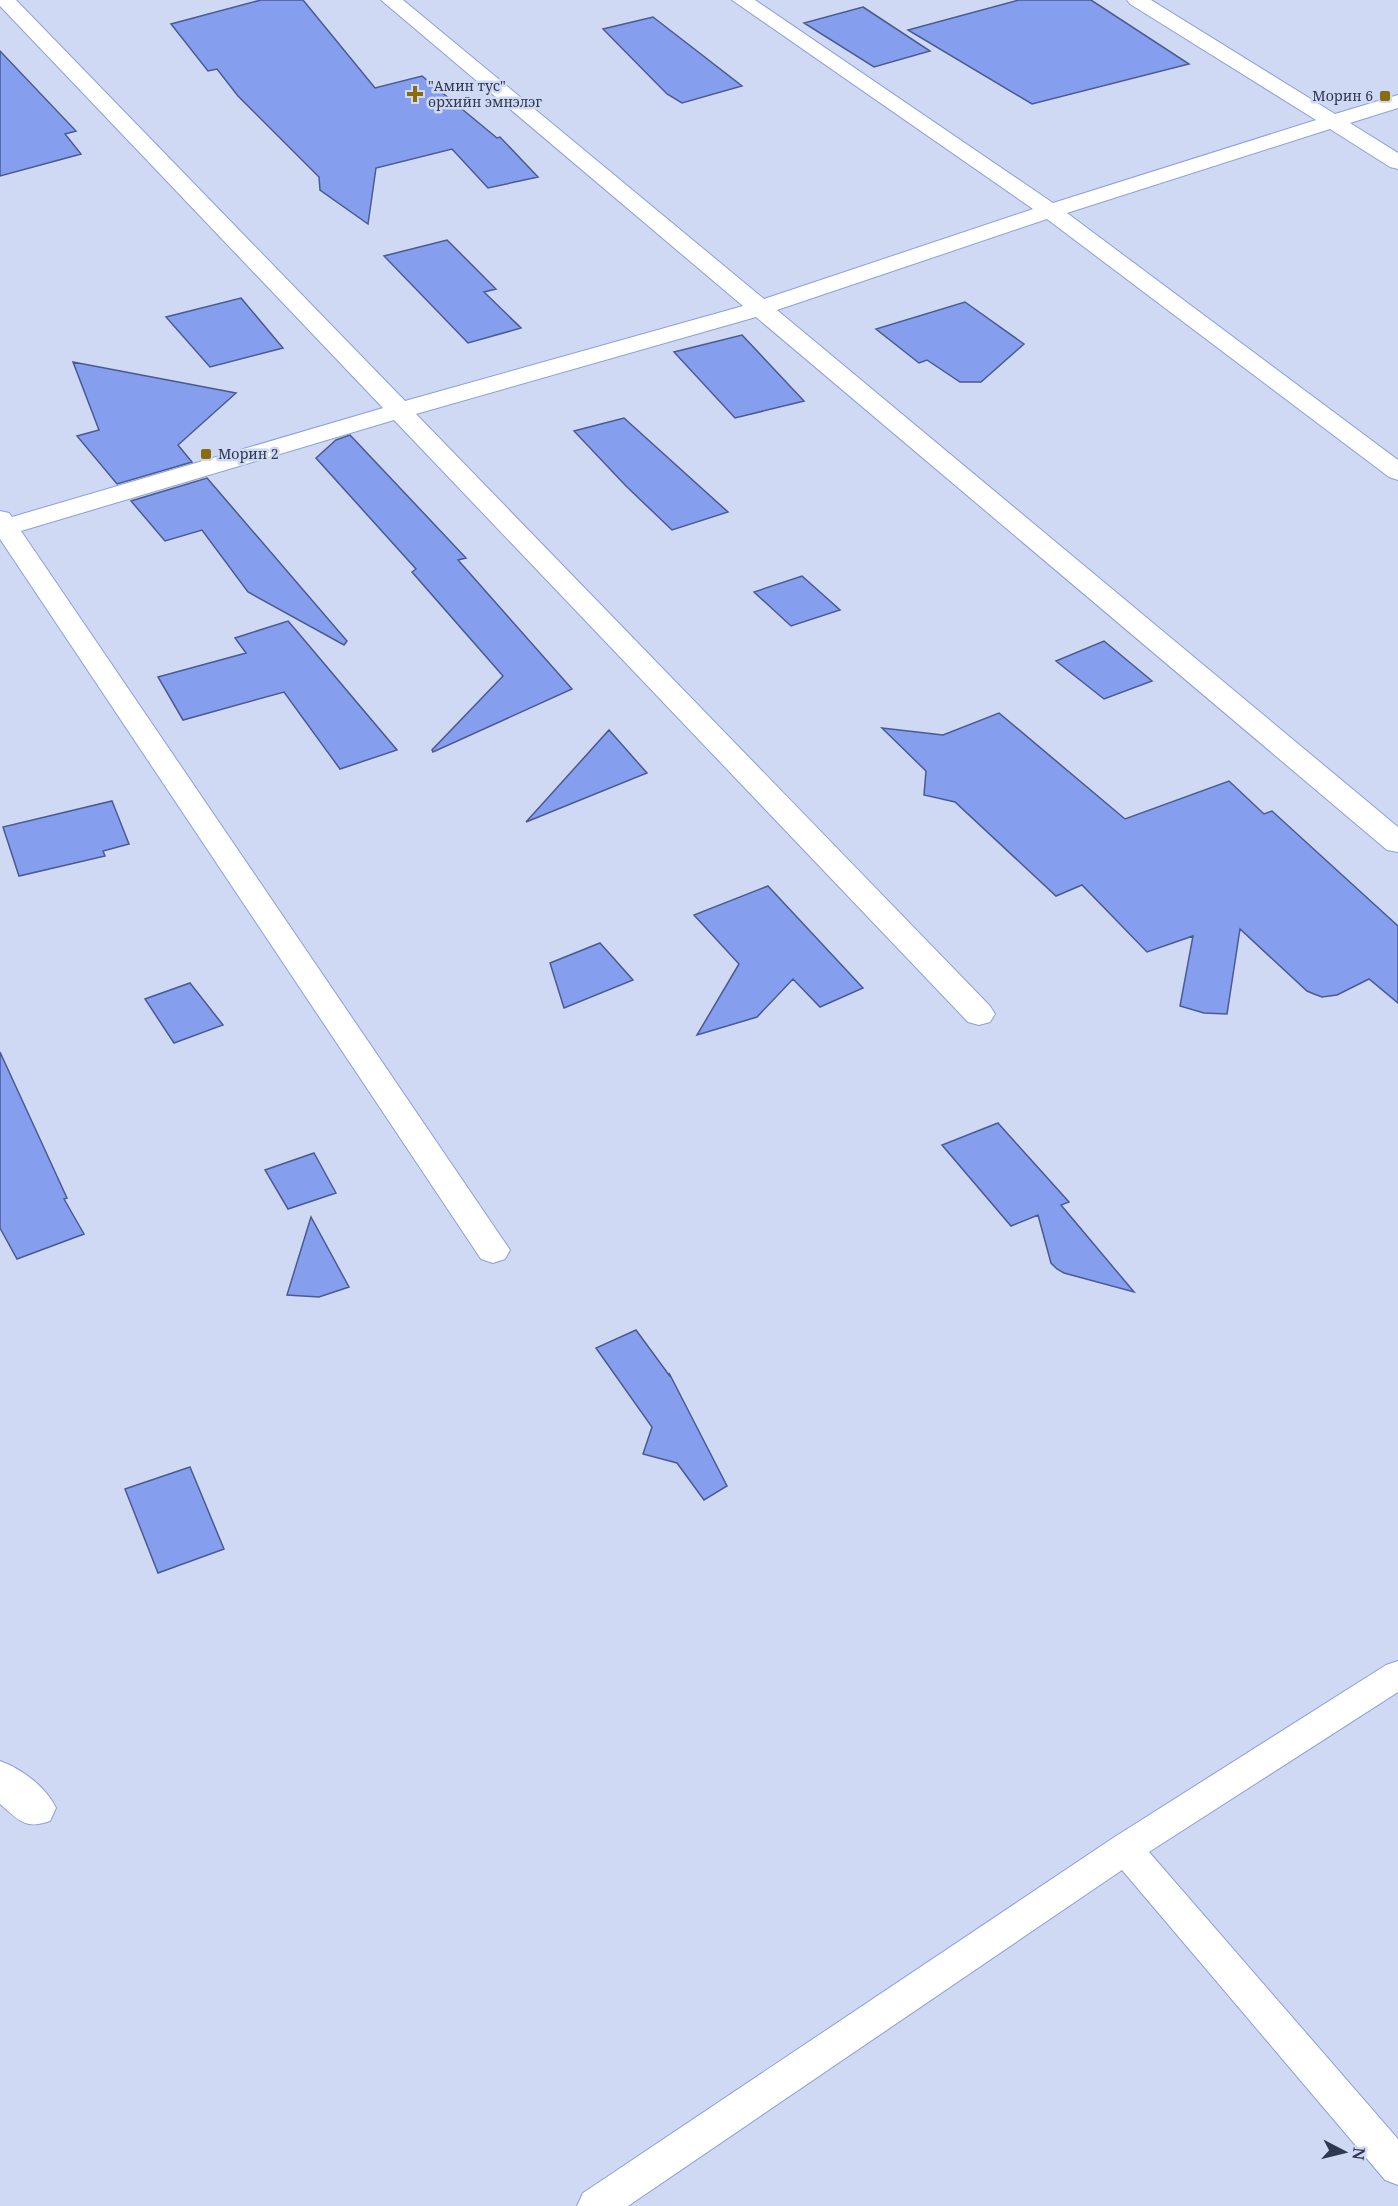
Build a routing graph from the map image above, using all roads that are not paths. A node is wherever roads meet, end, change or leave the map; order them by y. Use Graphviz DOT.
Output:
graph roads {
  1 [pos="5,0"];
  2 [pos="391,0"];
  3 [pos="742,0"];
  4 [pos="1137,0"];
  5 [pos="1398,101"];
  6 [pos="1331,122"];
  7 [pos="1398,162"];
  8 [pos="1050,211"];
  9 [pos="758,309"];
  10 [pos="398,411"];
  11 [pos="1398,472"];
  12 [pos="2,526"];
  13 [pos="1398,843"];
  14 [pos="979,1014"];
  15 [pos="493,1250"];
  16 [pos="1398,1676"];
  17 [pos="0,1779"];
  18 [pos="35,1808"];
  19 [pos="1125,1849"];
  20 [pos="1398,2167"];
  21 [pos="596,2206"];
  1 -- 10 [label="street"];
  2 -- 9 [label="street"];
  3 -- 8 [label="street"];
  4 -- 6 [label="street"];
  5 -- 6 [label="street"];
  6 -- 7 [label="street"];
  6 -- 8 [label="street"];
  8 -- 9 [label="street"];
  8 -- 11 [label="street"];
  9 -- 10 [label="street"];
  9 -- 13 [label="street"];
  10 -- 12 [label="street"];
  10 -- 14 [label="street"];
  12 -- 15 [label="street"];
  16 -- 19 [label="lane"];
  17 -- 18 [label="street"];
  19 -- 20 [label="lane"];
  19 -- 21 [label="lane"];
}
